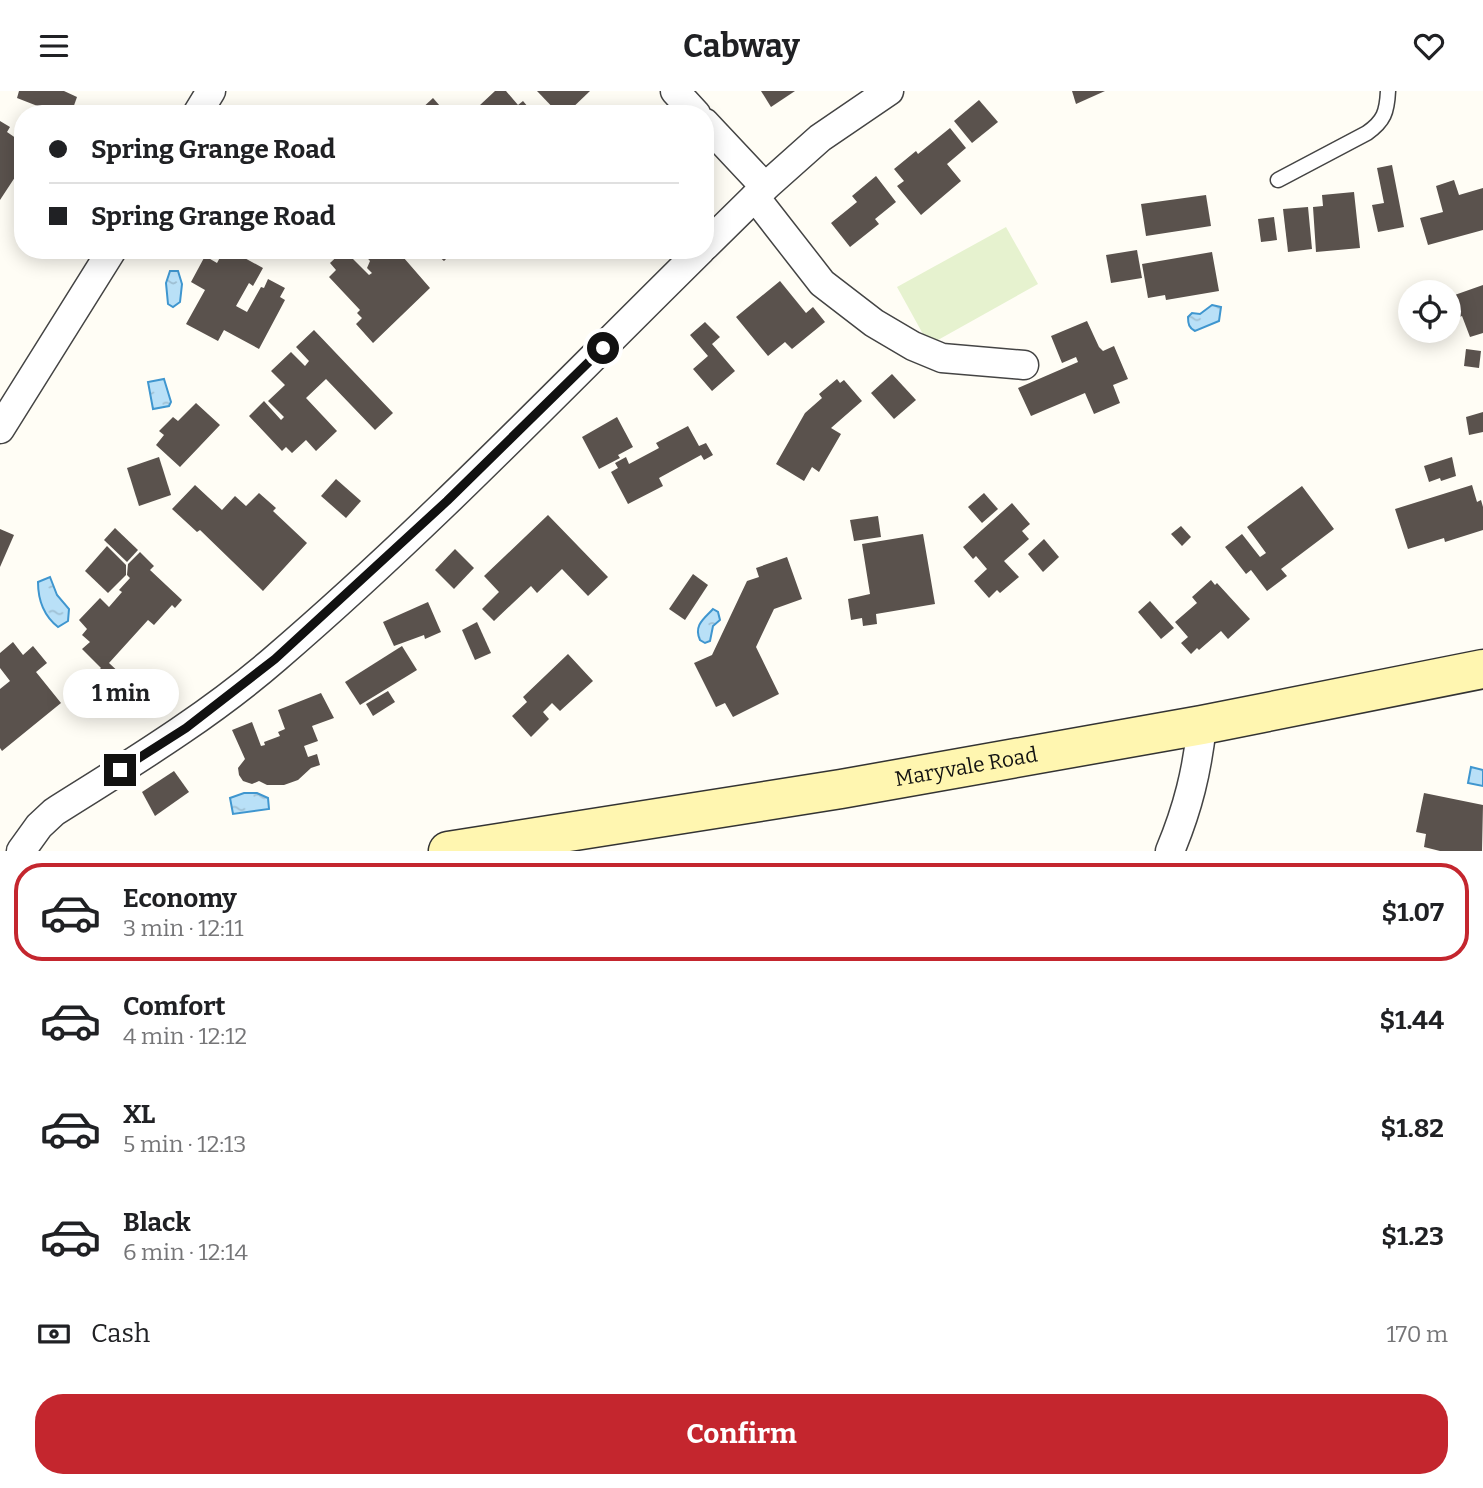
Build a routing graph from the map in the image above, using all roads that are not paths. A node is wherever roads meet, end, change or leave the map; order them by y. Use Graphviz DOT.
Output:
graph roads {
  1 [pos="675,91"];
  2 [pos="889,91"];
  3 [pos="1388,91"];
  4 [pos="688,105"];
  5 [pos="714,134"];
  6 [pos="1278,180"];
  7 [pos="760,192"];
  8 [pos="714,237"];
  9 [pos="106,259"];
  10 [pos="692,259"];
  11 [pos="1024,365"];
  12 [pos="0,429"];
  13 [pos="1483,670"];
  14 [pos="1202,725"];
  15 [pos="21,851"];
  16 [pos="448,851"];
  17 [pos="1170,851"];
  1 -- 4 [label="street"];
  2 -- 7 [label="street"];
  3 -- 6 [label="lane"];
  5 -- 7 [label="street"];
  7 -- 8 [label="street"];
  7 -- 11 [label="street"];
  9 -- 12 [label="street"];
  10 -- 15 [label="street"];
  13 -- 14 [label="street, Maryvale Road"];
  14 -- 16 [label="street, Maryvale Road"];
  14 -- 17 [label="street"];
}
